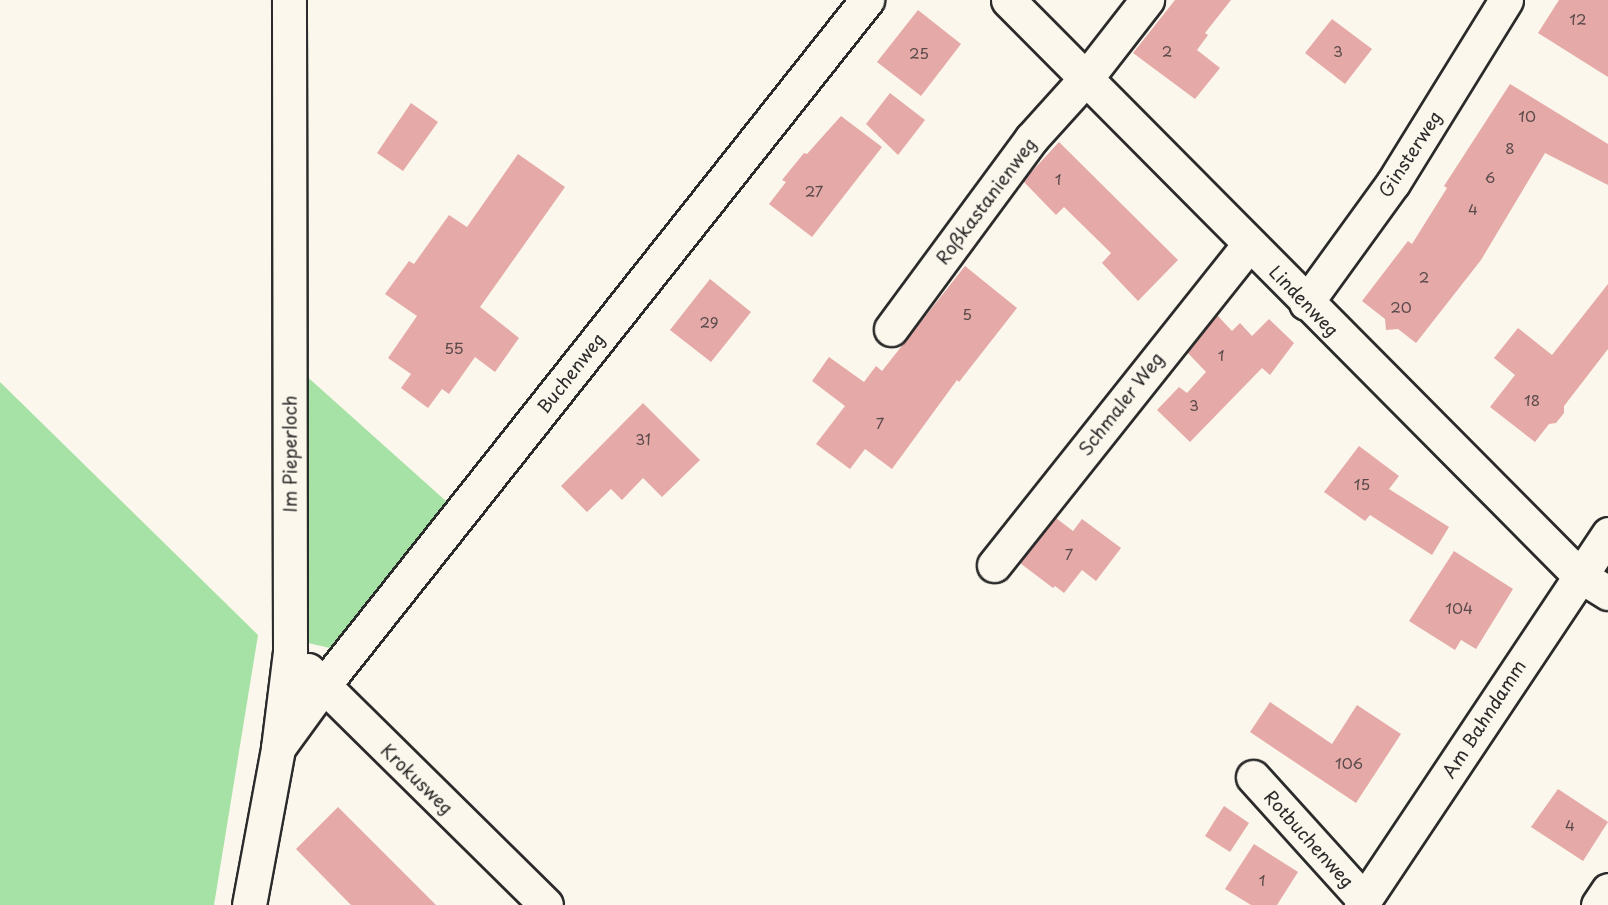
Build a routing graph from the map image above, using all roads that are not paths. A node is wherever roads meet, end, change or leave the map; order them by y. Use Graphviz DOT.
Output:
graph roads {
  1 [pos="289,0"];
  2 [pos="867,0"];
  3 [pos="1008,0"];
  4 [pos="1147,0"];
  5 [pos="1506,0"];
  6 [pos="1087,77"];
  7 [pos="1249,244"];
  8 [pos="1306,303"];
  9 [pos="891,328"];
  10 [pos="1608,534"];
  11 [pos="994,565"];
  12 [pos="1579,575"];
  13 [pos="1608,593"];
  14 [pos="290,651"];
  15 [pos="323,686"];
  16 [pos="278,748"];
  17 [pos="1253,777"];
  18 [pos="1608,890"];
  19 [pos="1363,903"];
  20 [pos="249,905"];
  21 [pos="546,905"];
  22 [pos="1598,905"];
  1 -- 14 [label="street, Im Pieperloch"];
  2 -- 15 [label="street, Buchenweg"];
  3 -- 6 [label="street, Lindenweg"];
  4 -- 6 [label="street, Roßkastanienweg"];
  5 -- 8 [label="street, Ginsterweg"];
  6 -- 7 [label="street, Lindenweg"];
  6 -- 9 [label="street, Roßkastanienweg"];
  7 -- 8 [label="street, Lindenweg"];
  7 -- 11 [label="street, Schmaler Weg"];
  8 -- 12 [label="street, Lindenweg"];
  10 -- 12 [label="street, Am Bahndamm"];
  12 -- 13 [label="street, Lindenweg"];
  12 -- 19 [label="street, Am Bahndamm"];
  14 -- 15 [label="street, Krokusweg"];
  14 -- 16 [label="street, Im Pieperloch"];
  15 -- 16 [label="street, Buchenweg"];
  15 -- 21 [label="street, Krokusweg"];
  16 -- 20 [label="street, Im Pieperloch"];
  17 -- 19 [label="street, Rotbuchenweg"];
  18 -- 22 [label="street"];
}
